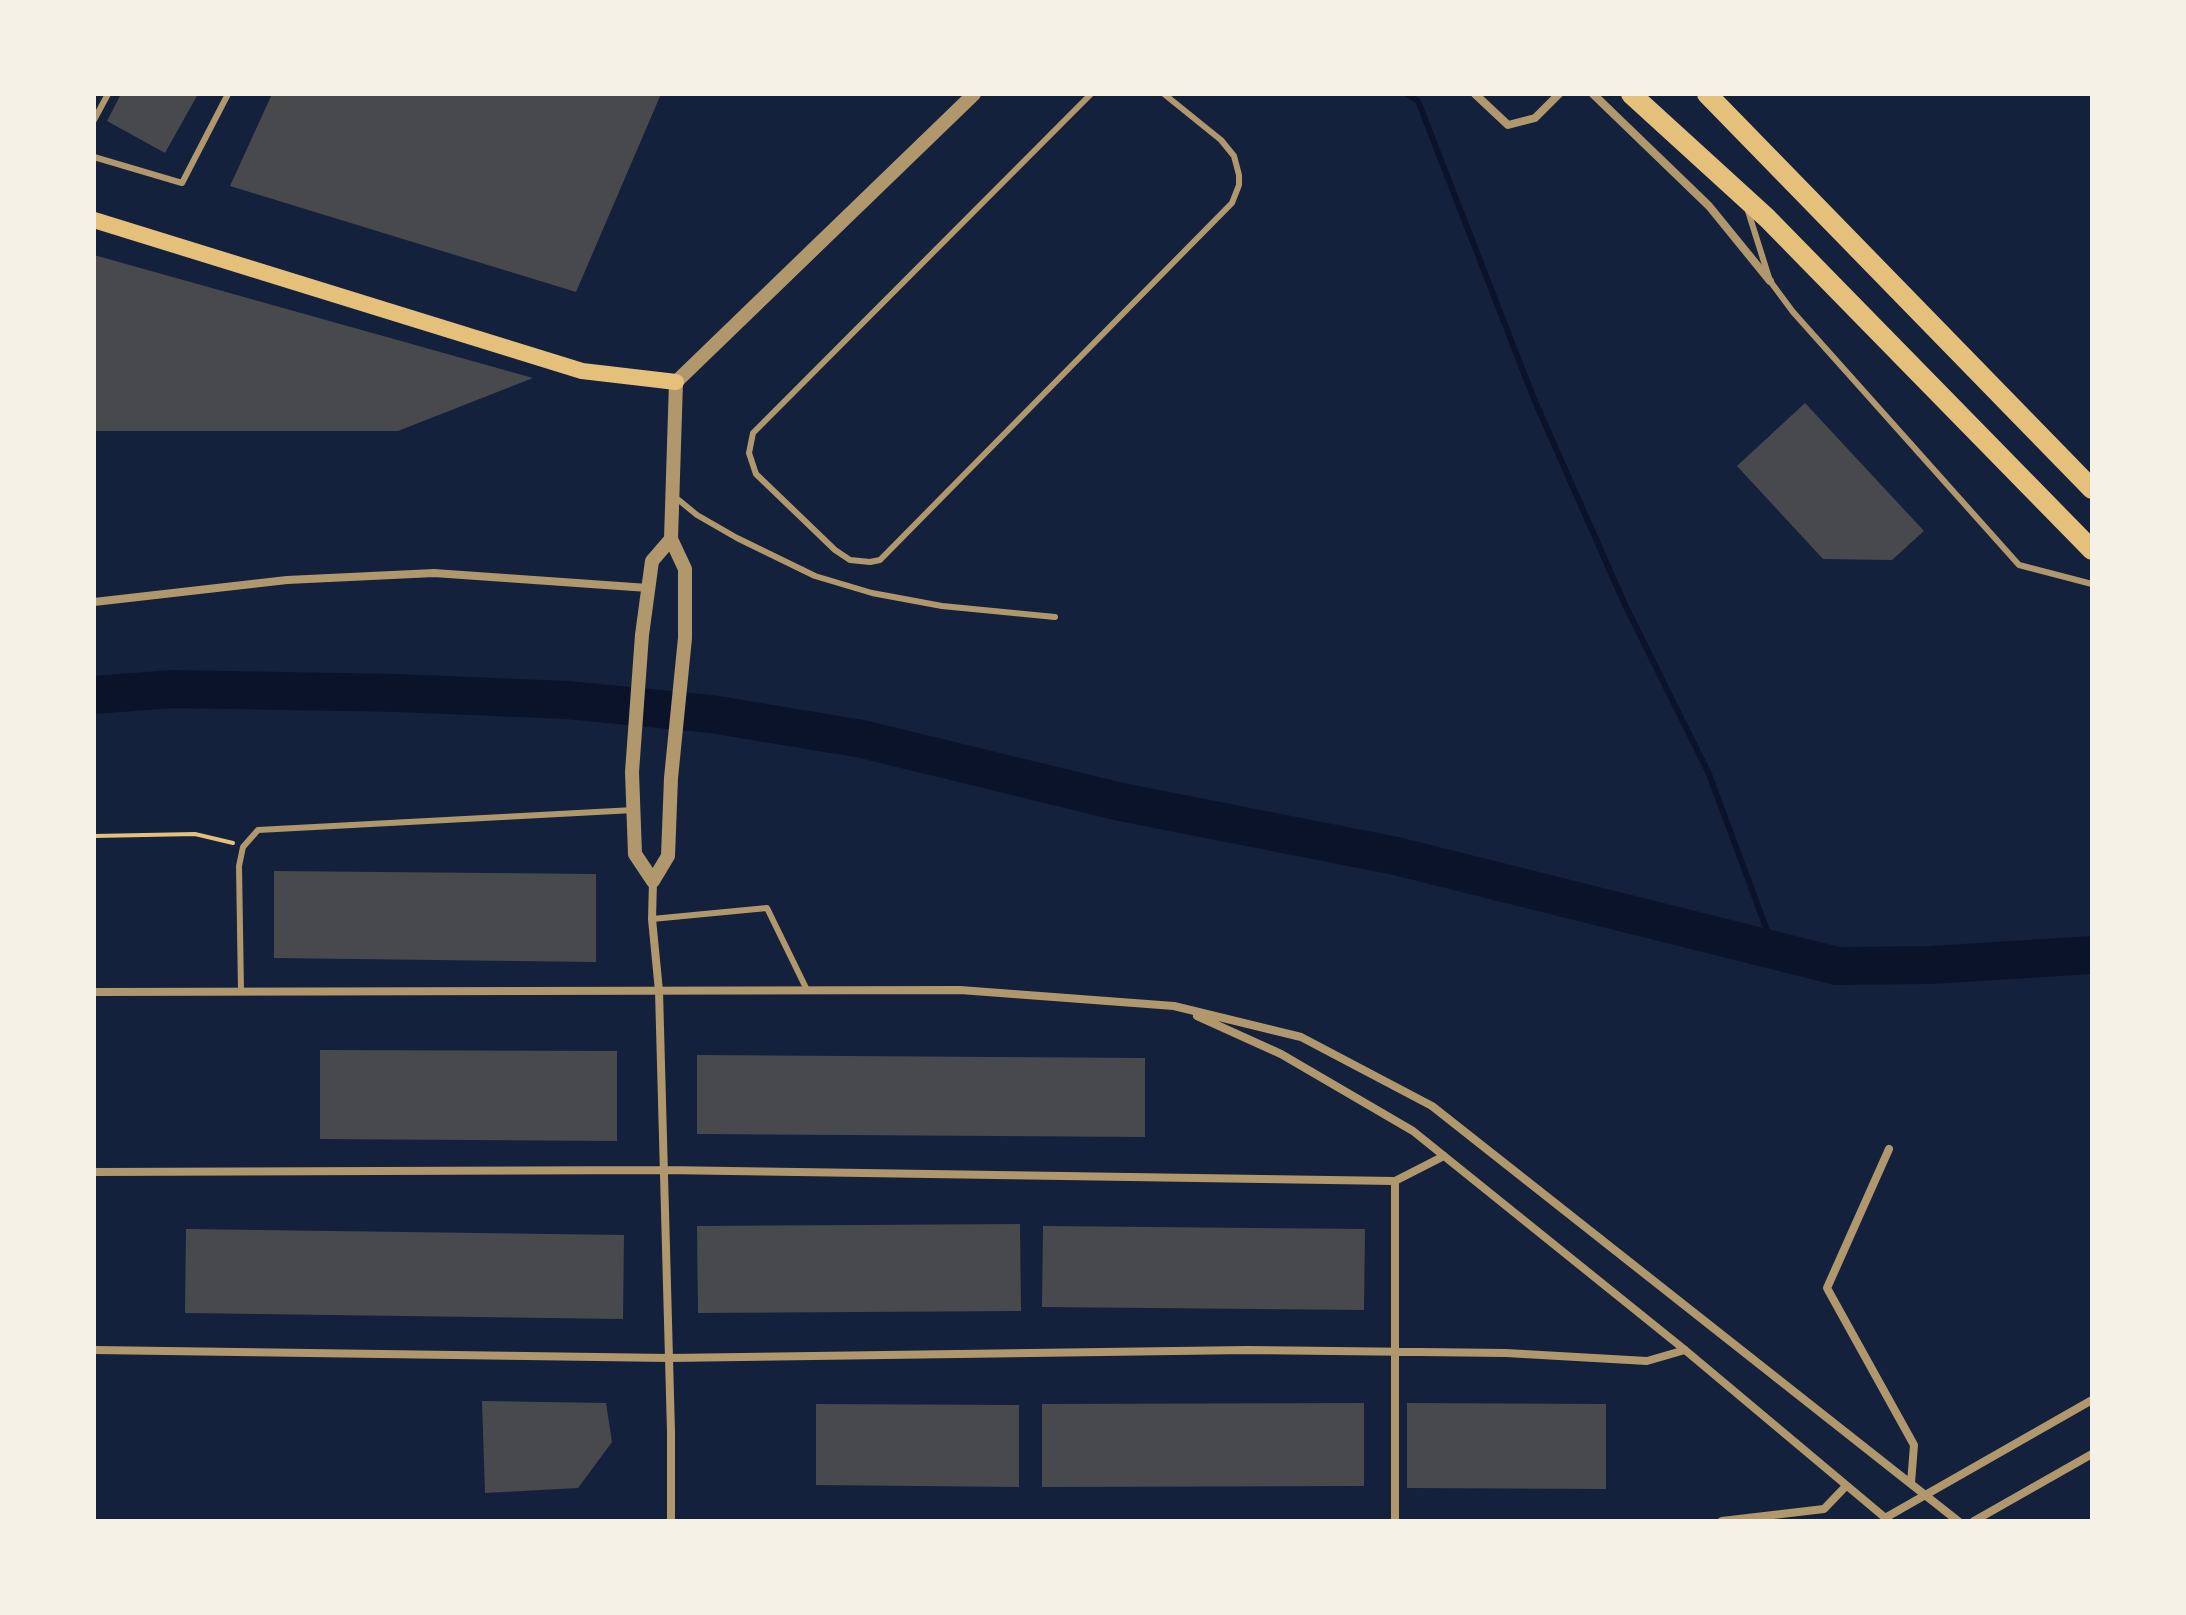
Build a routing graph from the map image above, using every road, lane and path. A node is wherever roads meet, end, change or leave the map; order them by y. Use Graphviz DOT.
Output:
graph roads {
  1 [pos="108,94"];
  2 [pos="228,94"];
  3 [pos="974,94"];
  4 [pos="1091,94"];
  5 [pos="1164,94"];
  6 [pos="1475,94"];
  7 [pos="1559,94"];
  8 [pos="1593,94"];
  9 [pos="1631,94"];
  10 [pos="1707,94"];
  11 [pos="94,120"];
  12 [pos="94,157"];
  13 [pos="1743,196"];
  14 [pos="94,220"];
  15 [pos="1770,281"];
  16 [pos="676,382"];
  17 [pos="2092,489"];
  18 [pos="672,495"];
  19 [pos="671,539"];
  20 [pos="2092,550"];
  21 [pos="2092,584"];
  22 [pos="648,588"];
  23 [pos="94,602"];
  24 [pos="1055,617"];
  25 [pos="634,810"];
  26 [pos="94,836"];
  27 [pos="243,847"];
  28 [pos="653,881"];
  29 [pos="652,919"];
  30 [pos="807,990"];
  31 [pos="241,991"];
  32 [pos="659,991"];
  33 [pos="94,992"];
  34 [pos="1174,1006"];
  35 [pos="1889,1149"];
  36 [pos="1444,1156"];
  37 [pos="664,1170"];
  38 [pos="94,1172"];
  39 [pos="1395,1181"];
  40 [pos="94,1350"];
  41 [pos="1685,1350"];
  42 [pos="1395,1352"];
  43 [pos="669,1358"];
  44 [pos="2092,1400"];
  45 [pos="2092,1454"];
  46 [pos="1911,1483"];
  47 [pos="1846,1486"];
  48 [pos="1928,1496"];
  49 [pos="1887,1520"];
  50 [pos="671,1521"];
  51 [pos="1395,1521"];
  52 [pos="1722,1521"];
  53 [pos="1958,1521"];
  54 [pos="1974,1521"];
  1 -- 11 [label="lane"];
  2 -- 12 [label="lane"];
  3 -- 16 [label="street"];
  4 -- 5 [label="lane"];
  6 -- 7 [label="street"];
  8 -- 15 [label="street"];
  9 -- 13 [label="highway"];
  10 -- 17 [label="highway"];
  13 -- 15 [label="lane"];
  13 -- 20 [label="highway"];
  14 -- 16 [label="main road"];
  15 -- 21 [label="lane"];
  16 -- 18 [label="street"];
  18 -- 19 [label="street"];
  18 -- 24 [label="lane"];
  19 -- 22 [label="street"];
  19 -- 28 [label="street"];
  22 -- 23 [label="street"];
  22 -- 25 [label="street"];
  25 -- 27 [label="lane"];
  25 -- 28 [label="street"];
  26 -- 27 [label="path"];
  27 -- 31 [label="lane"];
  28 -- 29 [label="street"];
  29 -- 30 [label="lane"];
  29 -- 32 [label="street"];
  30 -- 32 [label="street"];
  30 -- 34 [label="street"];
  31 -- 32 [label="street"];
  31 -- 33 [label="street"];
  32 -- 37 [label="street"];
  34 -- 36 [label="street"];
  34 -- 46 [label="street"];
  35 -- 46 [label="street"];
  36 -- 39 [label="street"];
  36 -- 41 [label="street"];
  37 -- 38 [label="street"];
  37 -- 39 [label="street"];
  37 -- 43 [label="street"];
  39 -- 42 [label="street"];
  40 -- 43 [label="street"];
  41 -- 42 [label="street"];
  41 -- 47 [label="street"];
  42 -- 43 [label="street"];
  42 -- 51 [label="street"];
  43 -- 50 [label="street"];
  44 -- 48 [label="street"];
  45 -- 54 [label="street"];
  46 -- 48 [label="street"];
  47 -- 49 [label="street"];
  47 -- 52 [label="street"];
  48 -- 49 [label="street"];
  48 -- 53 [label="street"];
}
